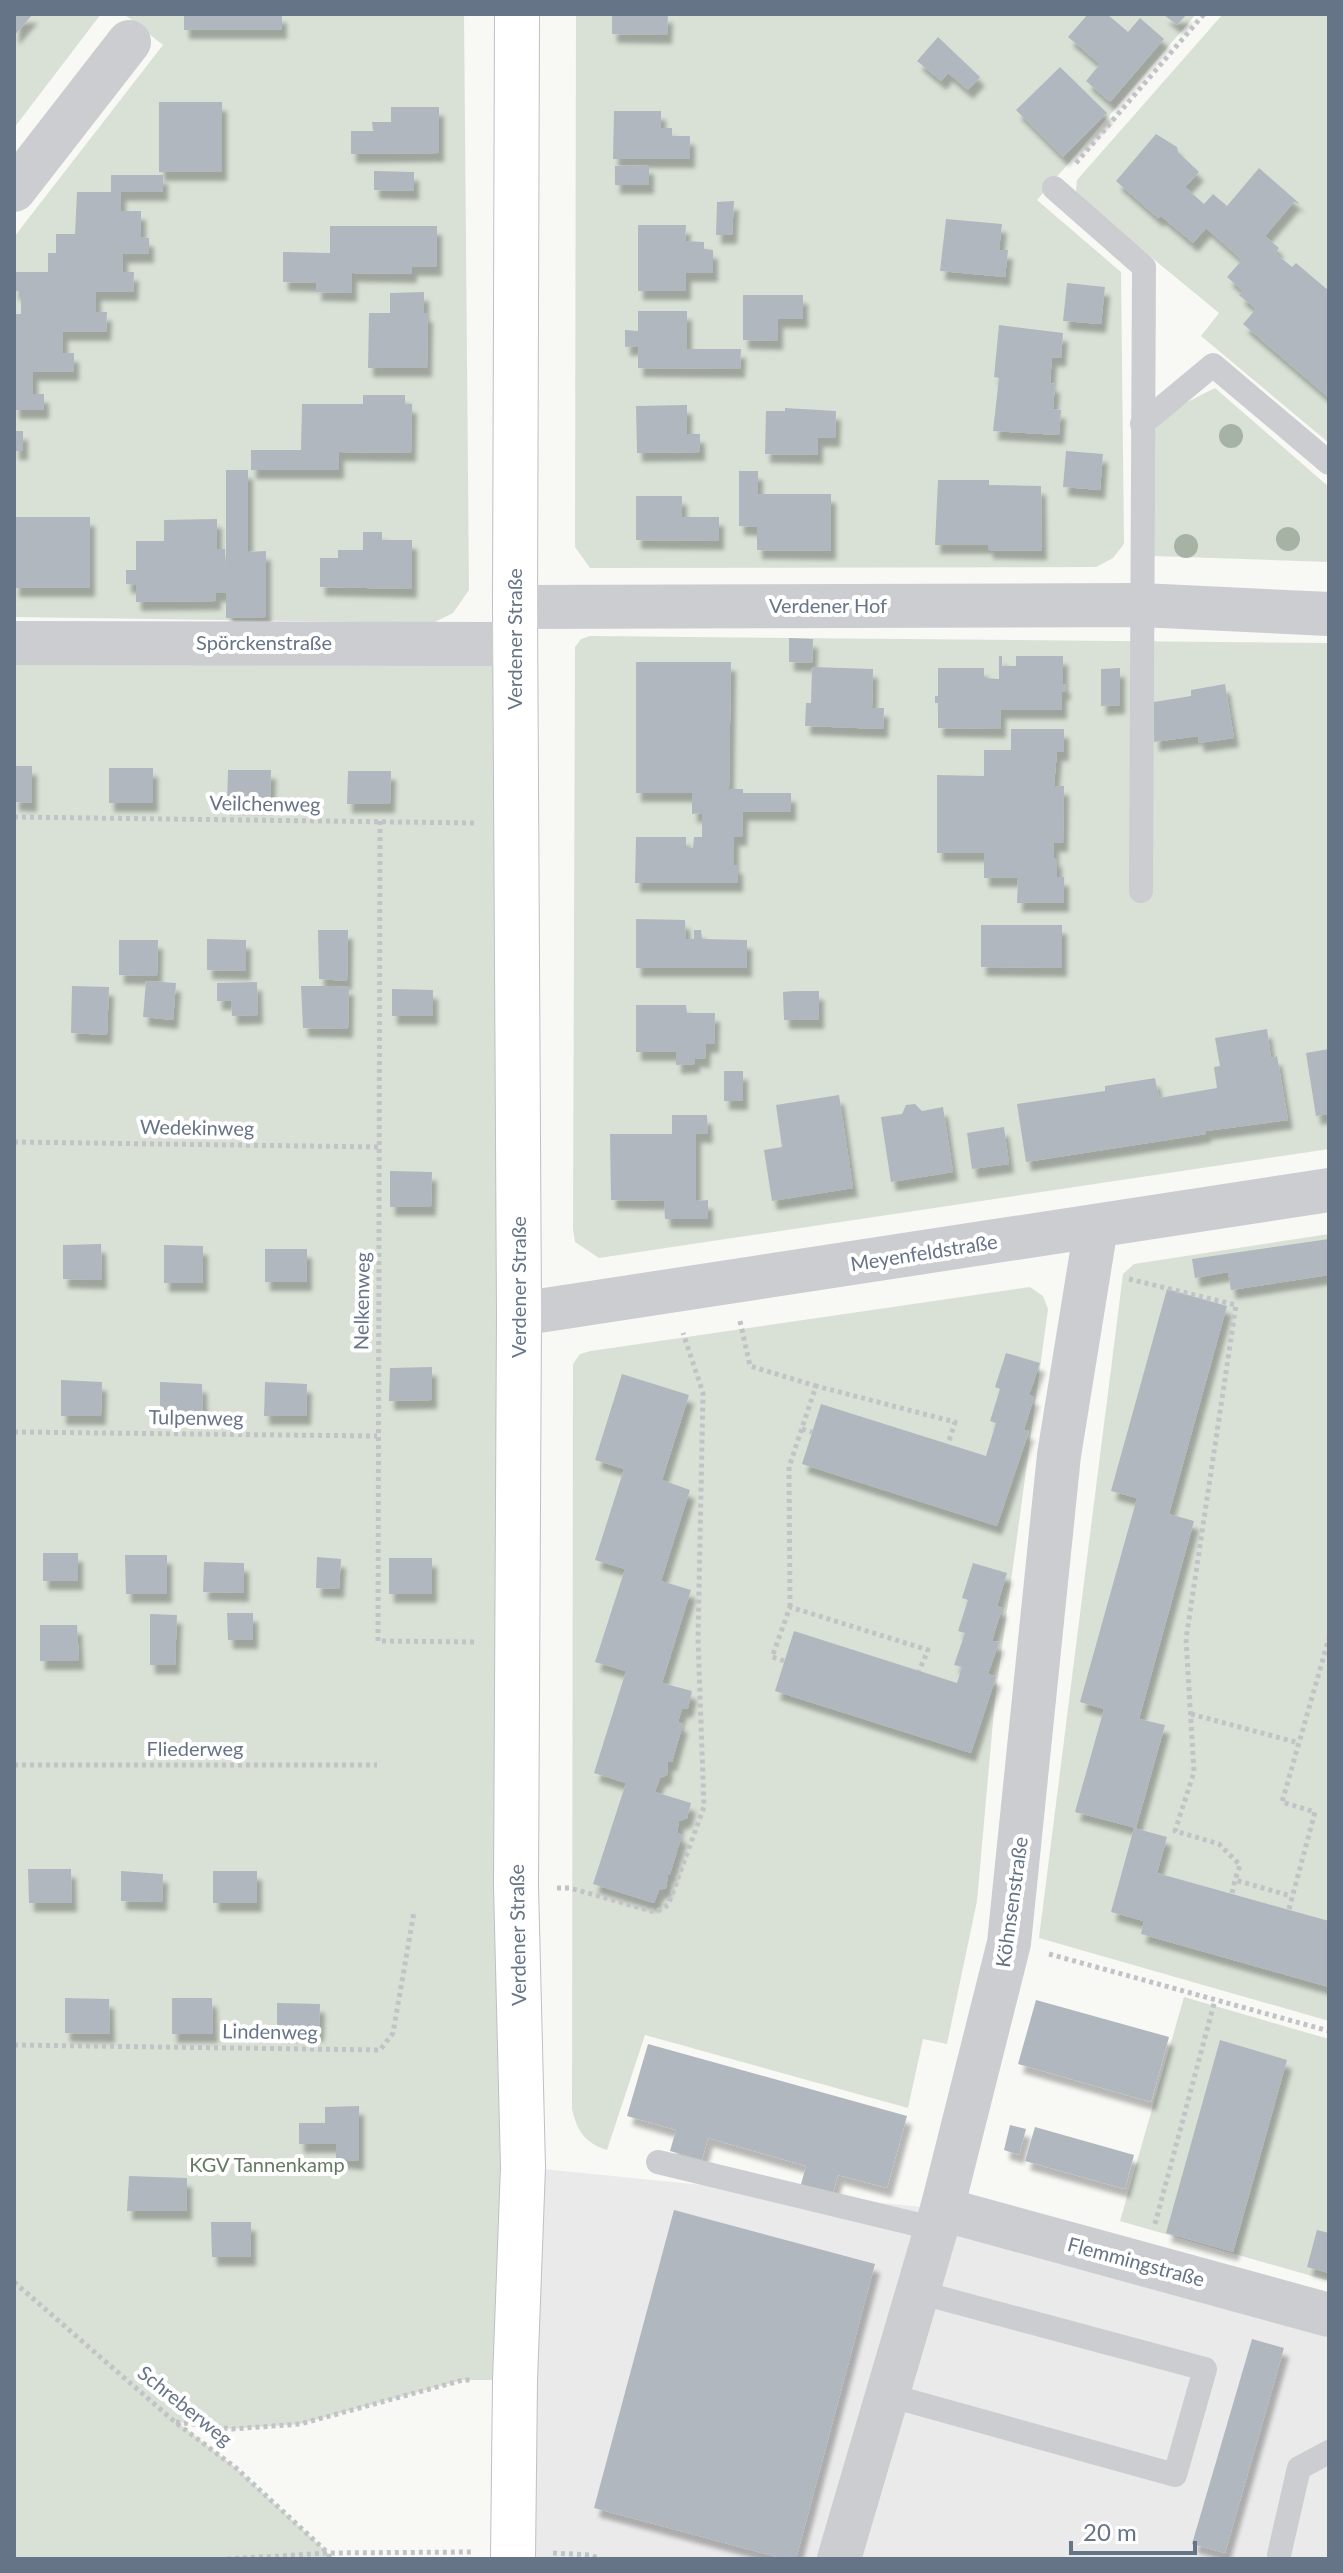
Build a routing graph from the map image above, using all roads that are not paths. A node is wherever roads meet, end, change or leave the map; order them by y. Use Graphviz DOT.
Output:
graph roads {
  1 [pos="517,14"];
  2 [pos="129,42"];
  3 [pos="1054,188"];
  4 [pos="14,190"];
  5 [pos="1142,424"];
  6 [pos="1329,463"];
  7 [pos="1141,605"];
  8 [pos="1329,614"];
  9 [pos="515,626"];
  10 [pos="14,643"];
  11 [pos="1141,891"];
  12 [pos="1329,1190"];
  13 [pos="1092,1248"];
  14 [pos="519,1314"];
  15 [pos="658,2162"];
  16 [pos="939,2219"];
  17 [pos="918,2292"];
  18 [pos="1329,2315"];
  19 [pos="888,2395"];
  20 [pos="1329,2452"];
  21 [pos="513,2555"];
  22 [pos="1279,2555"];
  23 [pos="839,2559"];
  1 -- 9 [label="street, Verdener Straße"];
  2 -- 4 [label="street"];
  3 -- 5 [label="lane"];
  5 -- 6 [label="lane"];
  5 -- 7 [label="lane"];
  7 -- 8 [label="street, Verdener Hof"];
  7 -- 9 [label="street, Verdener Hof"];
  7 -- 11 [label="lane"];
  9 -- 10 [label="street, Spörckenstraße"];
  9 -- 14 [label="street, Verdener Straße"];
  12 -- 13 [label="street, Meyenfeldstraße"];
  13 -- 14 [label="street, Meyenfeldstraße"];
  13 -- 16 [label="street, Köhnsenstraße"];
  14 -- 21 [label="street, Verdener Straße"];
  15 -- 16 [label="lane"];
  16 -- 17 [label="street, Köhnsenstraße"];
  16 -- 18 [label="street, Flemmingstraße"];
  17 -- 19 [label="street, Köhnsenstraße"];
  17 -- 19 [label="lane"];
  19 -- 23 [label="street, Köhnsenstraße"];
  20 -- 22 [label="lane"];
}
